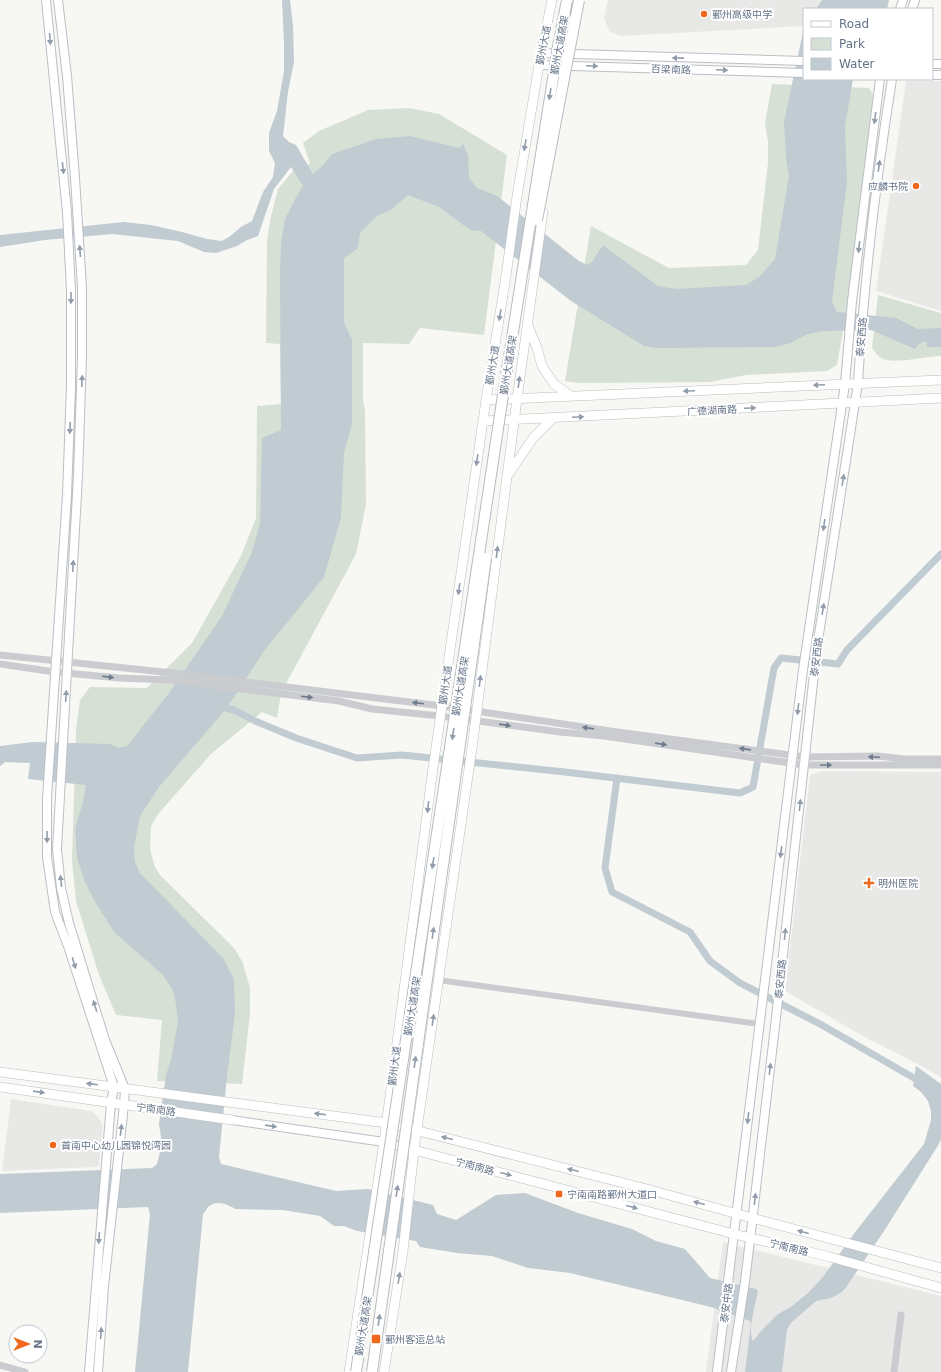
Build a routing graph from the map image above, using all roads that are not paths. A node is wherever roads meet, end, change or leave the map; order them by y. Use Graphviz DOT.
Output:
graph roads {
  1 [pos="46,0"];
  2 [pos="58,0"];
  3 [pos="552,0"];
  4 [pos="567,0"];
  5 [pos="580,0"];
  6 [pos="541,53"];
  7 [pos="569,54"];
  8 [pos="803,61"];
  9 [pos="539,65"];
  10 [pos="567,66"];
  11 [pos="803,72"];
  12 [pos="880,80"];
  13 [pos="892,80"];
  14 [pos="527,325"];
  15 [pos="941,380"];
  16 [pos="858,383"];
  17 [pos="845,384"];
  18 [pos="571,396"];
  19 [pos="941,398"];
  20 [pos="517,399"];
  21 [pos="486,400"];
  22 [pos="842,403"];
  23 [pos="855,403"];
  24 [pos="554,418"];
  25 [pos="514,420"];
  26 [pos="483,421"];
  27 [pos="507,477"];
  28 [pos="0,655"];
  29 [pos="57,660"];
  30 [pos="68,662"];
  31 [pos="0,664"];
  32 [pos="56,672"];
  33 [pos="67,673"];
  34 [pos="442,706"];
  35 [pos="440,716"];
  36 [pos="476,716"];
  37 [pos="792,759"];
  38 [pos="941,759"];
  39 [pos="805,761"];
  40 [pos="941,765"];
  41 [pos="438,980"];
  42 [pos="759,1024"];
  43 [pos="0,1072"];
  44 [pos="0,1087"];
  45 [pos="114,1087"];
  46 [pos="124,1088"];
  47 [pos="111,1103"];
  48 [pos="124,1105"];
  49 [pos="232,1120"];
  50 [pos="387,1123"];
  51 [pos="417,1131"];
  52 [pos="384,1142"];
  53 [pos="414,1150"];
  54 [pos="737,1214"];
  55 [pos="752,1218"];
  56 [pos="734,1234"];
  57 [pos="750,1237"];
  58 [pos="941,1268"];
  59 [pos="941,1288"];
  60 [pos="901,1315"];
  61 [pos="0,1365"];
  62 [pos="25,1372"];
  63 [pos="89,1372"];
  64 [pos="98,1372"];
  65 [pos="348,1372"];
  66 [pos="356,1372"];
  67 [pos="372,1372"];
  68 [pos="384,1372"];
  69 [pos="717,1372"];
  70 [pos="731,1372"];
  71 [pos="894,1372"];
  1 -- 29 [label="main road, one-way"];
  30 -- 2 [label="main road, one-way"];
  3 -- 6 [label="main road, 鄞州大道"];
  4 -- 66 [label="highway, 鄞州大道高架, one-way, bridge"];
  5 -- 7 [label="main road"];
  67 -- 5 [label="highway, 鄞州大道高架, one-way, bridge"];
  6 -- 7 [label="main road, 百梁南路"];
  6 -- 9 [label="main road, 鄞州大道"];
  8 -- 7 [label="main road, 百梁南路, one-way"];
  7 -- 10 [label="main road"];
  9 -- 10 [label="main road, 百梁南路"];
  9 -- 21 [label="main road, 鄞州大道, one-way"];
  10 -- 11 [label="main road, 百梁南路, one-way"];
  10 -- 14 [label="main road"];
  12 -- 17 [label="main road, 泰安西路, one-way"];
  16 -- 13 [label="main road, 泰安西路, one-way"];
  14 -- 18 [label="main road"];
  20 -- 14 [label="main road, one-way"];
  15 -- 16 [label="main road, 广德湖南路"];
  16 -- 17 [label="main road, 广德湖南路"];
  16 -- 23 [label="main road, 泰安西路"];
  17 -- 18 [label="main road, 广德湖南路, one-way"];
  17 -- 22 [label="main road, 泰安西路"];
  18 -- 20 [label="main road, 广德湖南路"];
  19 -- 23 [label="main road, 广德湖南路"];
  20 -- 21 [label="main road, 广德湖南路"];
  20 -- 25 [label="main road"];
  21 -- 26 [label="main road, 鄞州大道"];
  22 -- 23 [label="main road, 广德湖南路"];
  24 -- 22 [label="main road, 广德湖南路, one-way"];
  22 -- 37 [label="main road, 泰安西路, one-way"];
  39 -- 23 [label="main road, 泰安西路, one-way"];
  24 -- 25 [label="main road, 广德湖南路"];
  24 -- 27 [label="main road"];
  25 -- 26 [label="main road, 广德湖南路"];
  25 -- 27 [label="main road"];
  26 -- 34 [label="main road, 鄞州大道, one-way"];
  36 -- 27 [label="main road, one-way"];
  28 -- 29 [label="street"];
  29 -- 30 [label="street"];
  29 -- 32 [label="main road"];
  30 -- 33 [label="main road"];
  34 -- 30 [label="street, one-way"];
  31 -- 32 [label="street"];
  32 -- 33 [label="street"];
  32 -- 45 [label="main road, one-way"];
  33 -- 35 [label="street, one-way"];
  46 -- 33 [label="main road, one-way"];
  34 -- 35 [label="main road, 鄞州大道"];
  34 -- 36 [label="street"];
  35 -- 36 [label="street"];
  35 -- 50 [label="main road, 鄞州大道, one-way"];
  37 -- 36 [label="street, one-way"];
  36 -- 37 [label="street, one-way"];
  36 -- 41 [label="main road"];
  37 -- 39 [label="street"];
  37 -- 42 [label="main road, 泰安西路, one-way"];
  38 -- 39 [label="street, one-way"];
  39 -- 40 [label="street, one-way"];
  55 -- 39 [label="main road, 泰安西路, one-way"];
  41 -- 42 [label="street"];
  51 -- 41 [label="main road, one-way"];
  42 -- 54 [label="main road, 泰安西路, one-way"];
  45 -- 43 [label="main road, 宁南南路, one-way"];
  44 -- 47 [label="main road, 宁南南路, one-way"];
  45 -- 46 [label="main road, 宁南南路"];
  45 -- 47 [label="main road"];
  46 -- 48 [label="main road"];
  50 -- 46 [label="main road, 宁南南路, one-way"];
  47 -- 48 [label="main road, 宁南南路"];
  47 -- 63 [label="main road, one-way"];
  48 -- 49 [label="main road, 宁南南路"];
  64 -- 48 [label="main road, one-way"];
  49 -- 52 [label="main road, 宁南南路, one-way"];
  50 -- 51 [label="main road, 宁南南路"];
  50 -- 52 [label="main road, 鄞州大道"];
  51 -- 53 [label="main road"];
  54 -- 51 [label="main road, 宁南南路, one-way"];
  52 -- 53 [label="main road, 宁南南路"];
  52 -- 65 [label="main road, 鄞州大道"];
  53 -- 56 [label="main road, 宁南南路, one-way"];
  68 -- 53 [label="main road, one-way"];
  54 -- 55 [label="main road, 宁南南路"];
  54 -- 56 [label="main road, 泰安西路"];
  55 -- 57 [label="main road, 泰安西路"];
  58 -- 55 [label="main road, 宁南南路, one-way"];
  56 -- 57 [label="main road, 宁南南路"];
  56 -- 69 [label="main road, 泰安中路"];
  57 -- 59 [label="main road, 宁南南路"];
  57 -- 70 [label="main road, 泰安中路"];
  60 -- 71 [label="street"];
  61 -- 62 [label="street"];
}
